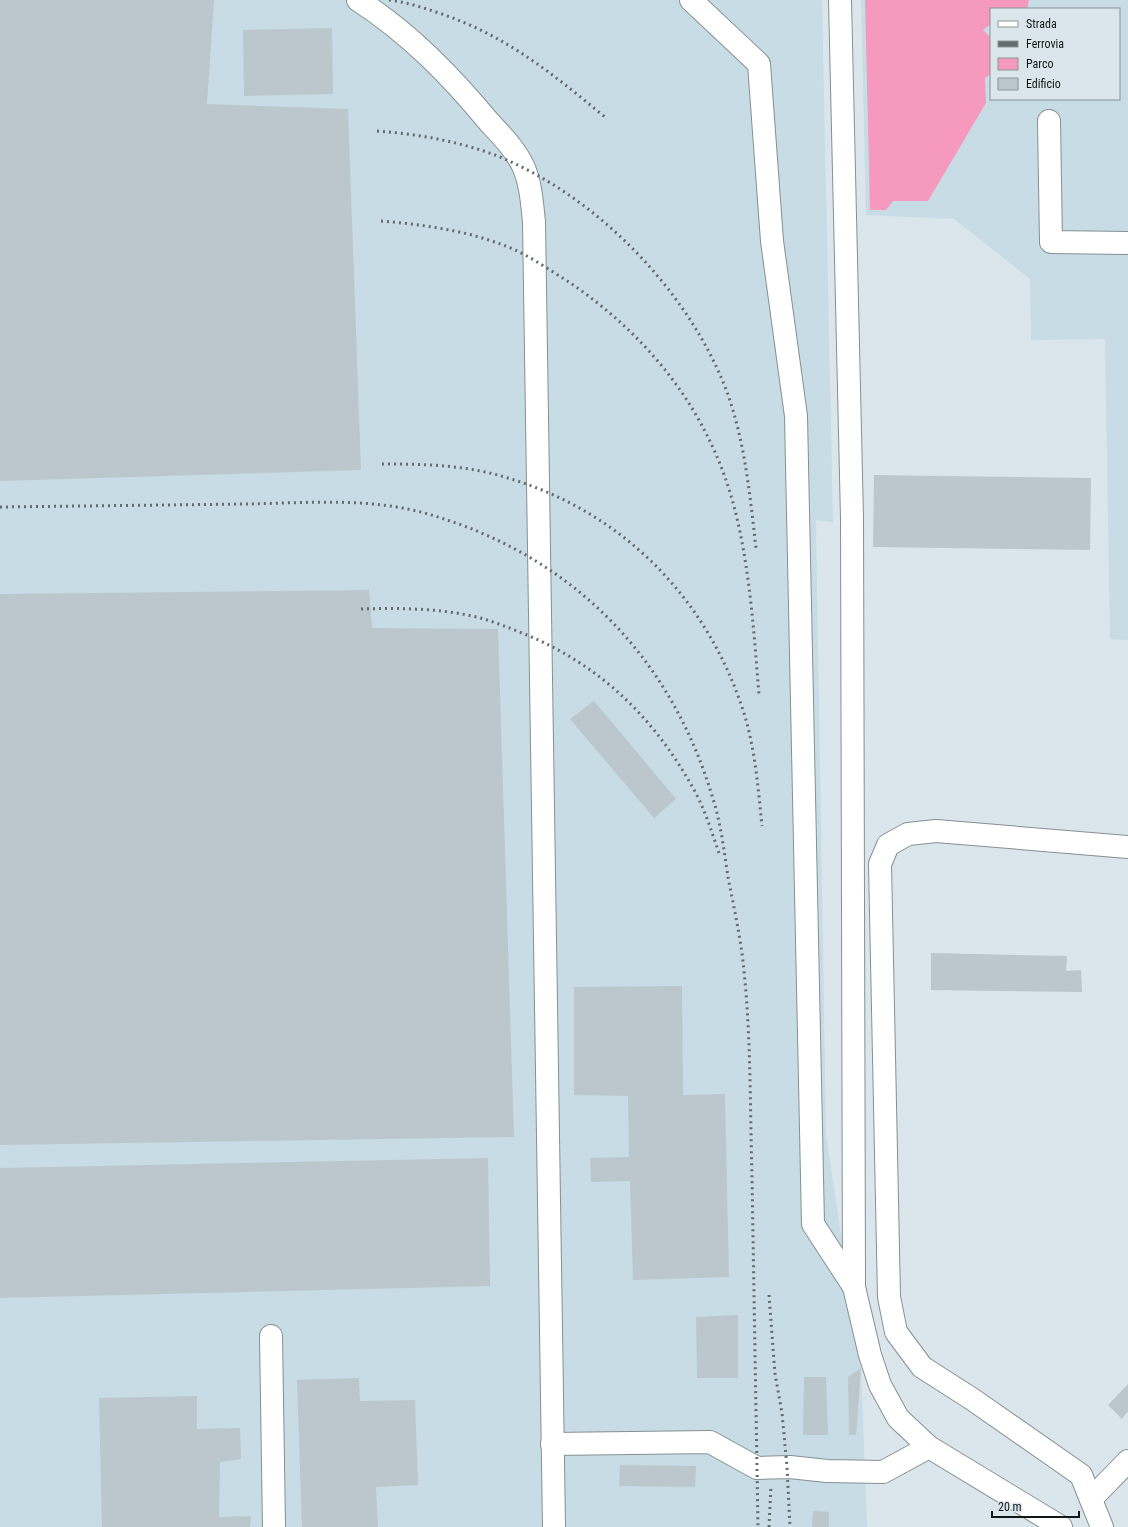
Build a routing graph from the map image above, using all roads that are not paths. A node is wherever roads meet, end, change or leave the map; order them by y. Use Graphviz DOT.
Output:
graph roads {
  1 [pos="358,0"];
  2 [pos="691,0"];
  3 [pos="840,0"];
  4 [pos="1049,121"];
  5 [pos="1128,243"];
  6 [pos="1128,847"];
  7 [pos="854,1287"];
  8 [pos="271,1336"];
  9 [pos="552,1444"];
  10 [pos="930,1447"];
  11 [pos="1128,1461"];
  12 [pos="1091,1499"];
  13 [pos="274,1527"];
  14 [pos="554,1527"];
  15 [pos="1061,1527"];
  16 [pos="1102,1527"];
  1 -- 9 [label="street"];
  2 -- 7 [label="street"];
  3 -- 7 [label="street"];
  4 -- 5 [label="street"];
  6 -- 12 [label="street"];
  7 -- 10 [label="street"];
  8 -- 13 [label="street"];
  9 -- 10 [label="street"];
  9 -- 14 [label="street"];
  10 -- 15 [label="street"];
  11 -- 12 [label="street"];
  12 -- 16 [label="street"];
}
